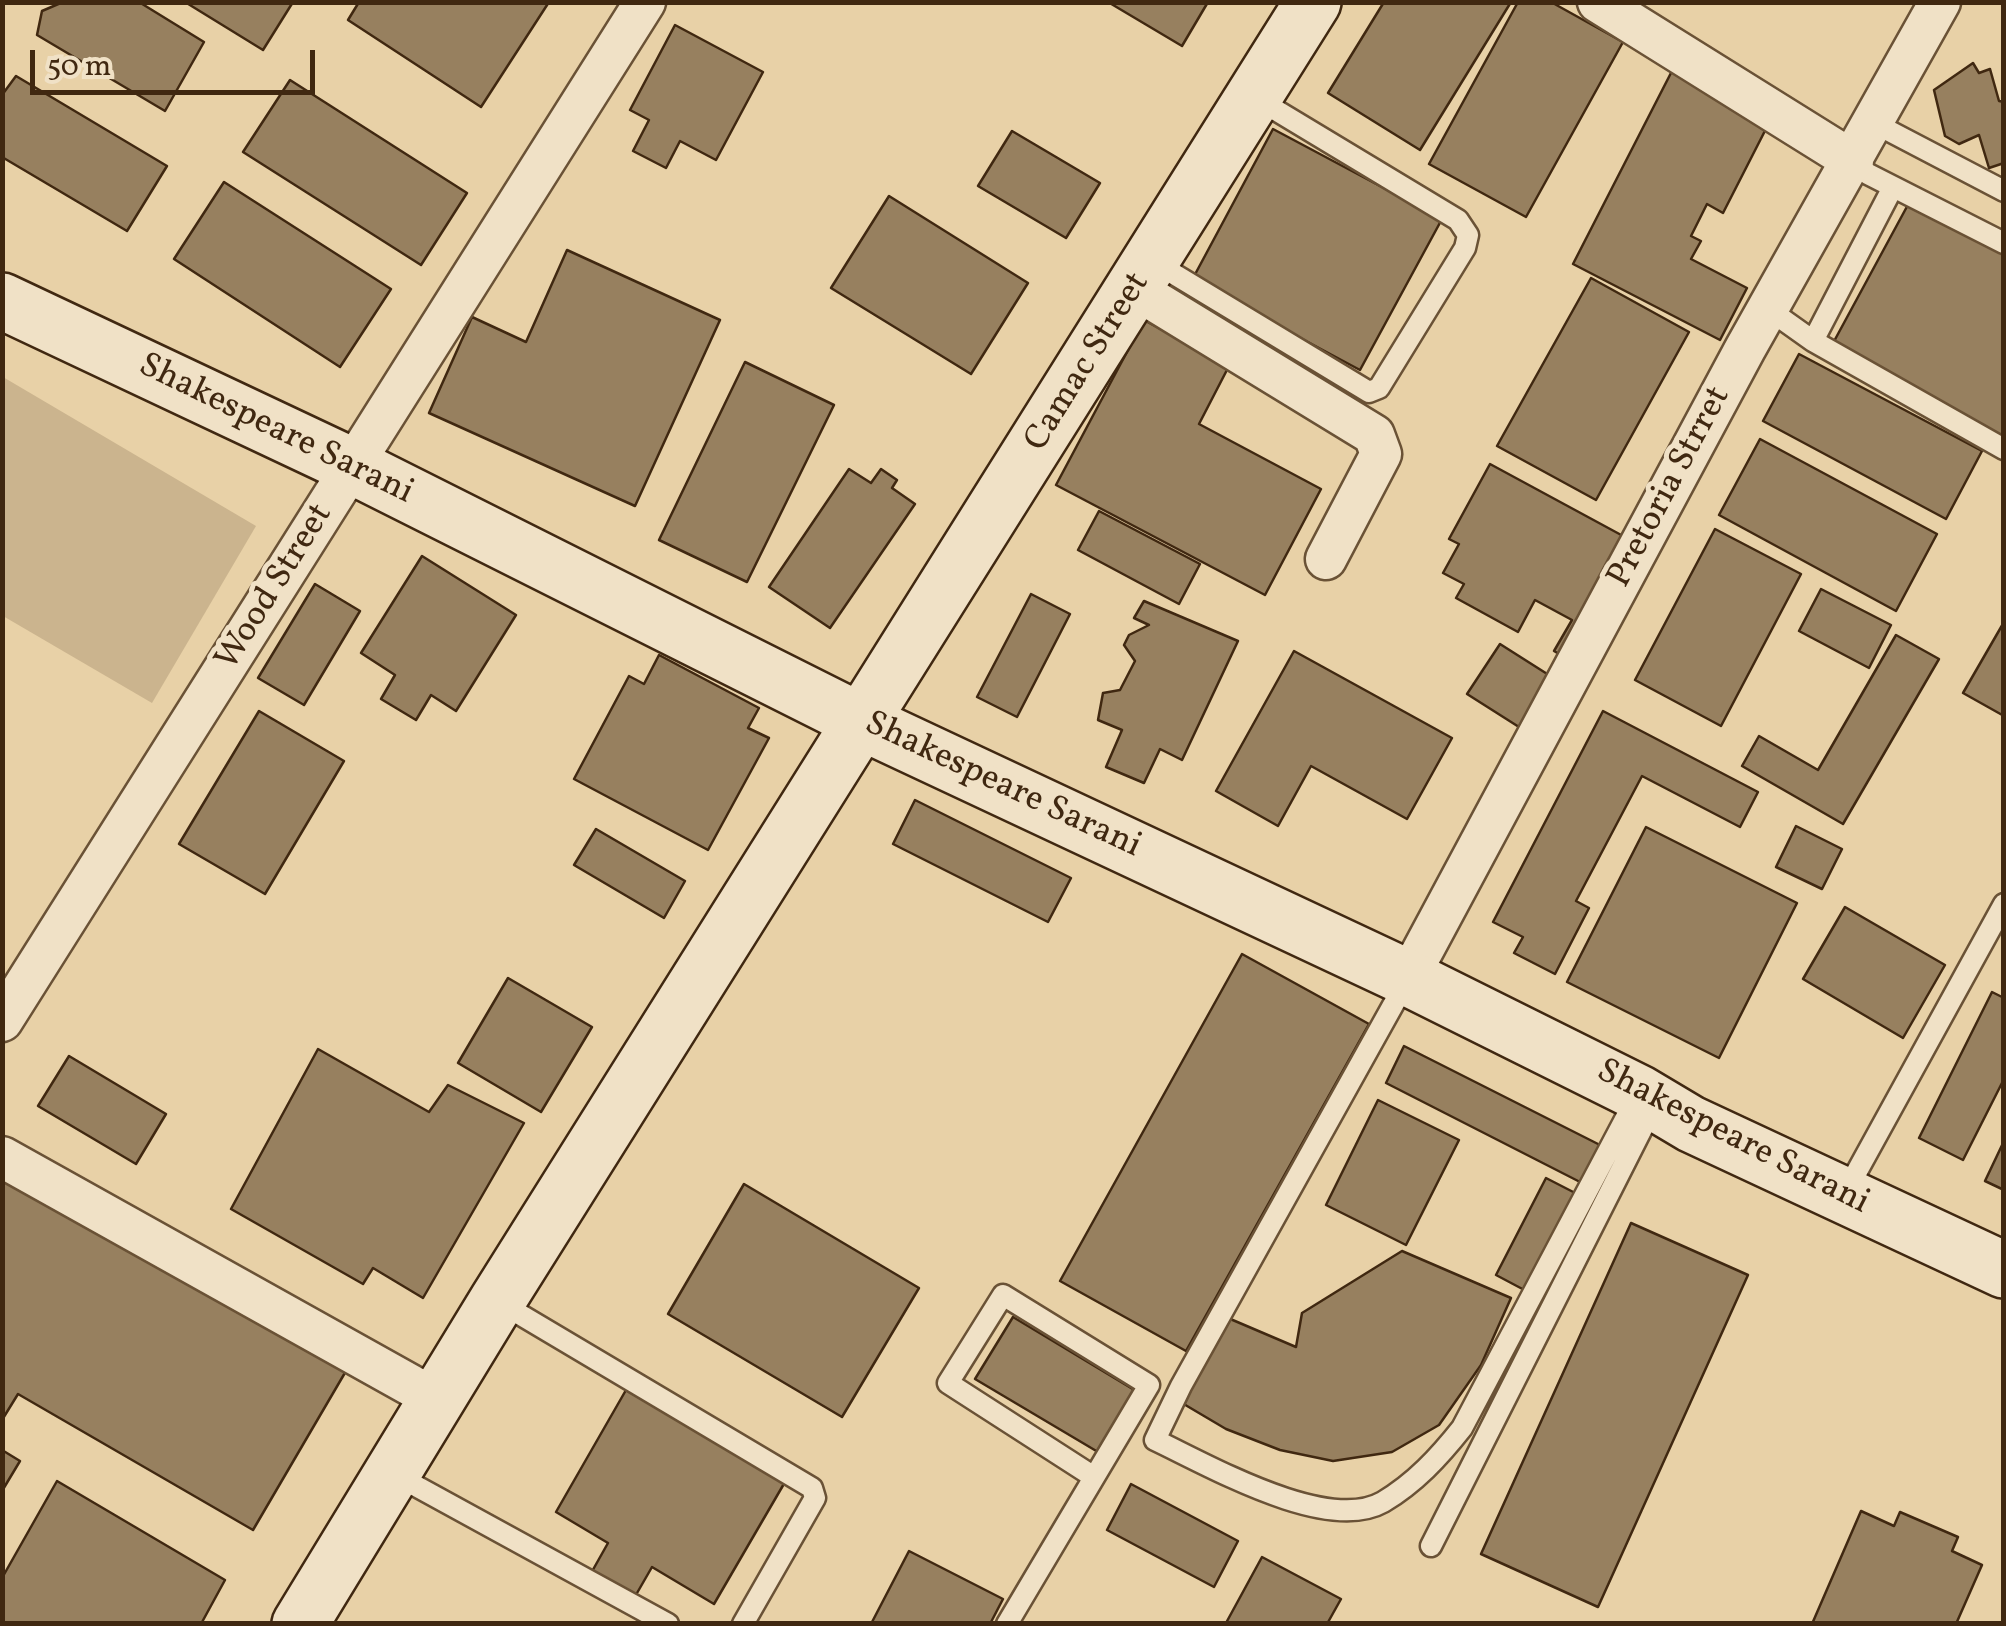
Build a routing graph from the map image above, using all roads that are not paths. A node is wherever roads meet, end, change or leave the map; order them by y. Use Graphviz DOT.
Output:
graph roads {
  1 [pos="645,2"];
  2 [pos="1313,2"];
  3 [pos="1598,2"];
  4 [pos="1940,2"];
  5 [pos="1254,97"];
  6 [pos="1874,124"];
  7 [pos="1853,161"];
  8 [pos="1893,186"];
  9 [pos="2004,192"];
  10 [pos="2004,243"];
  11 [pos="1144,275"];
  12 [pos="2,301"];
  13 [pos="1768,309"];
  14 [pos="1812,341"];
  15 [pos="2004,449"];
  16 [pos="352,466"];
  17 [pos="1326,559"];
  18 [pos="864,723"];
  19 [pos="2004,904"];
  20 [pos="1408,978"];
  21 [pos="2,1020"];
  22 [pos="1648,1097"];
  23 [pos="2,1156"];
  24 [pos="1843,1197"];
  25 [pos="2004,1270"];
  26 [pos="497,1301"];
  27 [pos="439,1401"];
  28 [pos="394,1474"];
  29 [pos="1094,1477"];
  30 [pos="1431,1546"];
  31 [pos="300,1624"];
  32 [pos="668,1624"];
  33 [pos="743,1624"];
  34 [pos="1007,1624"];
  1 -- 16 [label="street, Wood Street"];
  2 -- 5 [label="main road, Camac Street"];
  3 -- 7 [label="street"];
  4 -- 6 [label="street, Pretoria Strret"];
  5 -- 11 [label="main road, Camac Street"];
  5 -- 11 [label="lane"];
  6 -- 7 [label="street, Pretoria Strret"];
  6 -- 9 [label="lane"];
  7 -- 8 [label="lane"];
  7 -- 13 [label="street, Pretoria Strret"];
  8 -- 10 [label="lane"];
  8 -- 14 [label="lane"];
  11 -- 17 [label="street"];
  11 -- 18 [label="main road, Camac Street"];
  12 -- 16 [label="main road, Shakespeare Sarani"];
  13 -- 14 [label="lane"];
  13 -- 20 [label="street, Pretoria Strret"];
  14 -- 15 [label="lane"];
  16 -- 18 [label="main road, Shakespeare Sarani"];
  16 -- 21 [label="street, Wood Street"];
  18 -- 20 [label="main road, Shakespeare Sarani"];
  18 -- 26 [label="main road, Camac Street"];
  19 -- 24 [label="lane"];
  20 -- 22 [label="main road, Shakespeare Sarani"];
  20 -- 22 [label="lane"];
  22 -- 24 [label="main road, Shakespeare Sarani"];
  22 -- 30 [label="lane"];
  23 -- 27 [label="street"];
  24 -- 25 [label="main road, Shakespeare Sarani"];
  26 -- 27 [label="main road, Camac Street"];
  26 -- 33 [label="lane"];
  27 -- 28 [label="main road, Camac Street"];
  28 -- 31 [label="main road, Camac Street"];
  28 -- 32 [label="lane"];
  29 -- 29 [label="lane"];
  29 -- 34 [label="lane"];
}
